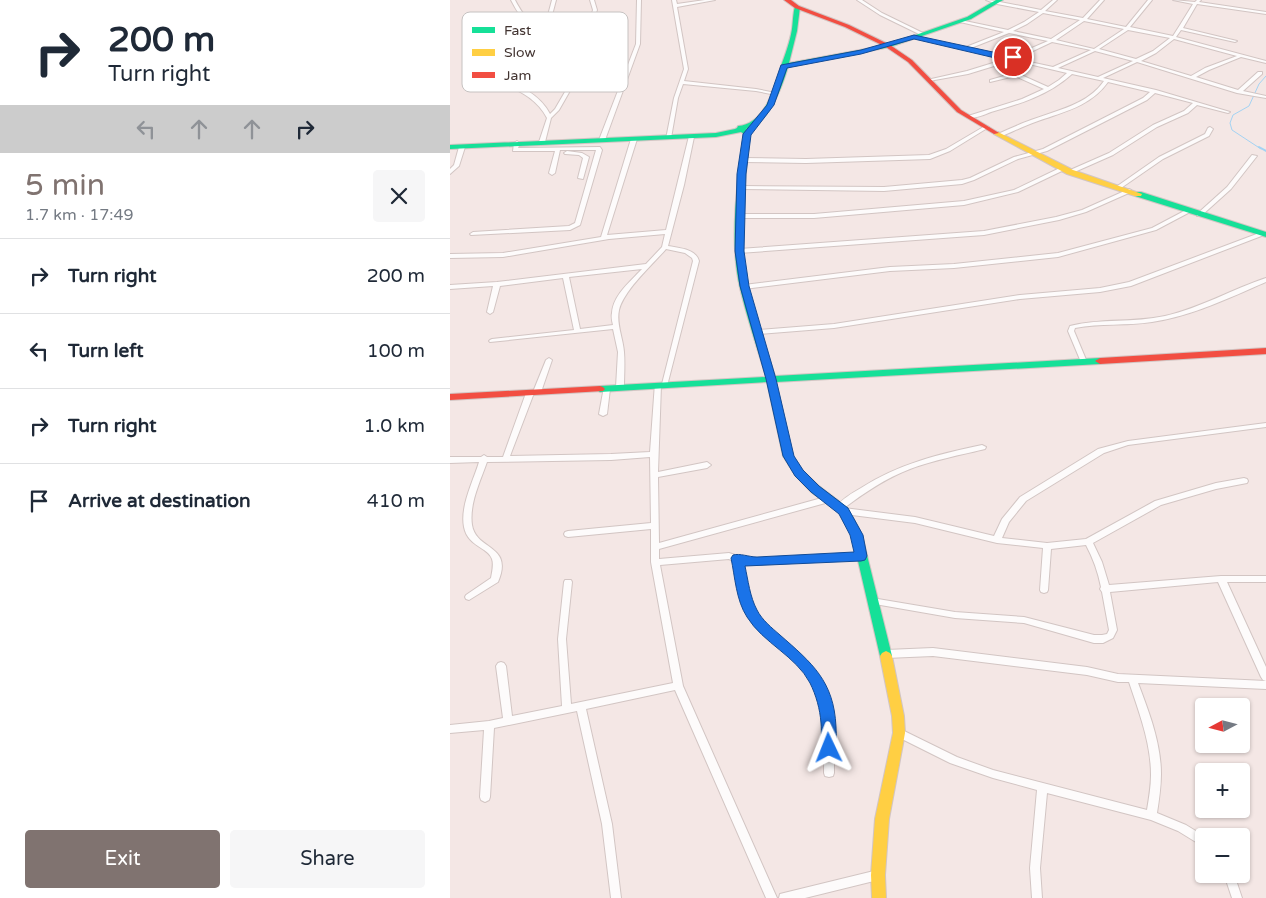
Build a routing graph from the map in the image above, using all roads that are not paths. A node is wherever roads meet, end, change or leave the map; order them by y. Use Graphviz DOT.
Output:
graph roads {
  1 [pos="513,0"];
  2 [pos="592,0"];
  3 [pos="640,0"];
  4 [pos="713,0"];
  5 [pos="787,0"];
  6 [pos="860,0"];
  7 [pos="1054,0"];
  8 [pos="1102,0"];
  9 [pos="1150,0"];
  10 [pos="1175,0"];
  11 [pos="1199,0"];
  12 [pos="996,1"];
  13 [pos="674,3"];
  14 [pos="1195,4"];
  15 [pos="798,11"];
  16 [pos="521,12"];
  17 [pos="594,12"];
  18 [pos="1042,13"];
  19 [pos="1266,13"];
  20 [pos="1084,20"];
  21 [pos="961,21"];
  22 [pos="1126,28"];
  23 [pos="1181,29"];
  24 [pos="1009,31"];
  25 [pos="919,36"];
  26 [pos="1173,37"];
  27 [pos="1051,41"];
  28 [pos="1235,41"];
  29 [pos="888,46"];
  30 [pos="967,48"];
  31 [pos="1095,50"];
  32 [pos="1242,55"];
  33 [pos="1008,59"];
  34 [pos="1140,60"];
  35 [pos="1266,62"];
  36 [pos="784,66"];
  37 [pos="996,66"];
  38 [pos="1052,69"];
  39 [pos="628,71"];
  40 [pos="1070,73"];
  41 [pos="1260,73"];
  42 [pos="1017,74"];
  43 [pos="1191,78"];
  44 [pos="1097,79"];
  45 [pos="929,80"];
  46 [pos="992,81"];
  47 [pos="1106,81"];
  48 [pos="682,82"];
  49 [pos="1048,88"];
  50 [pos="1154,91"];
  51 [pos="521,92"];
  52 [pos="567,92"];
  53 [pos="620,92"];
  54 [pos="1239,92"];
  55 [pos="774,94"];
  56 [pos="1266,97"];
  57 [pos="561,102"];
  58 [pos="1196,103"];
  59 [pos="543,105"];
  60 [pos="1228,112"];
  61 [pos="970,117"];
  62 [pos="549,118"];
  63 [pos="987,127"];
  64 [pos="1210,129"];
  65 [pos="742,133"];
  66 [pos="1000,135"];
  67 [pos="696,137"];
  68 [pos="668,138"];
  69 [pos="634,139"];
  70 [pos="602,140"];
  71 [pos="542,142"];
  72 [pos="517,144"];
  73 [pos="462,146"];
  74 [pos="450,147"];
  75 [pos="558,151"];
  76 [pos="1032,153"];
  77 [pos="1254,156"];
  78 [pos="743,160"];
  79 [pos="1067,170"];
  80 [pos="450,172"];
  81 [pos="552,173"];
  82 [pos="582,178"];
  83 [pos="1119,187"];
  84 [pos="742,188"];
  85 [pos="1129,191"];
  86 [pos="1188,211"];
  87 [pos="1199,215"];
  88 [pos="741,216"];
  89 [pos="668,232"];
  90 [pos="473,234"];
  91 [pos="1264,235"];
  92 [pos="609,237"];
  93 [pos="665,247"];
  94 [pos="739,251"];
  95 [pos="450,256"];
  96 [pos="648,266"];
  97 [pos="566,276"];
  98 [pos="1266,280"];
  99 [pos="497,284"];
  100 [pos="744,286"];
  101 [pos="450,287"];
  102 [pos="490,312"];
  103 [pos="616,327"];
  104 [pos="577,332"];
  105 [pos="758,332"];
  106 [pos="492,342"];
  107 [pos="1266,351"];
  108 [pos="549,360"];
  109 [pos="1084,362"];
  110 [pos="771,379"];
  111 [pos="661,384"];
  112 [pos="620,387"];
  113 [pos="606,388"];
  114 [pos="534,392"];
  115 [pos="450,397"];
  116 [pos="603,414"];
  117 [pos="1266,425"];
  118 [pos="982,447"];
  119 [pos="654,454"];
  120 [pos="484,458"];
  121 [pos="506,458"];
  122 [pos="450,460"];
  123 [pos="707,466"];
  124 [pos="654,475"];
  125 [pos="1244,481"];
  126 [pos="830,499"];
  127 [pos="842,509"];
  128 [pos="654,526"];
  129 [pos="568,534"];
  130 [pos="997,540"];
  131 [pos="1088,542"];
  132 [pos="1047,546"];
  133 [pos="654,547"];
  134 [pos="861,556"];
  135 [pos="737,558"];
  136 [pos="655,562"];
  137 [pos="1266,579"];
  138 [pos="1221,580"];
  139 [pos="568,582"];
  140 [pos="1104,589"];
  141 [pos="1044,590"];
  142 [pos="469,597"];
  143 [pos="872,601"];
  144 [pos="886,654"];
  145 [pos="501,666"];
  146 [pos="1266,677"];
  147 [pos="1132,679"];
  148 [pos="1266,685"];
  149 [pos="678,686"];
  150 [pos="581,706"];
  151 [pos="567,709"];
  152 [pos="508,721"];
  153 [pos="489,724"];
  154 [pos="450,730"];
  155 [pos="899,733"];
  156 [pos="829,773"];
  157 [pos="1042,787"];
  158 [pos="485,797"];
  159 [pos="1152,816"];
  160 [pos="1195,836"];
  161 [pos="878,875"];
  162 [pos="1232,883"];
  163 [pos="616,898"];
  164 [pos="772,898"];
  165 [pos="784,898"];
  166 [pos="879,898"];
  167 [pos="1037,898"];
  168 [pos="1237,898"];
  1 -- 16 [label="street"];
  2 -- 17 [label="street"];
  3 -- 39 [label="street"];
  4 -- 13 [label="street"];
  5 -- 15 [label="street"];
  6 -- 25 [label="street"];
  7 -- 18 [label="street"];
  8 -- 20 [label="street"];
  9 -- 22 [label="street"];
  10 -- 14 [label="street"];
  11 -- 14 [label="street"];
  12 -- 18 [label="street"];
  12 -- 21 [label="street"];
  13 -- 48 [label="street"];
  14 -- 19 [label="street"];
  14 -- 23 [label="street"];
  15 -- 29 [label="street"];
  15 -- 36 [label="street"];
  18 -- 20 [label="street"];
  18 -- 24 [label="street"];
  20 -- 22 [label="street"];
  20 -- 27 [label="street"];
  21 -- 24 [label="street"];
  21 -- 25 [label="street"];
  22 -- 26 [label="street"];
  22 -- 31 [label="street"];
  23 -- 26 [label="street"];
  23 -- 28 [label="street"];
  24 -- 27 [label="street"];
  24 -- 30 [label="street"];
  25 -- 29 [label="street"];
  25 -- 30 [label="street"];
  26 -- 32 [label="street"];
  26 -- 34 [label="street"];
  27 -- 31 [label="street"];
  27 -- 33 [label="street"];
  29 -- 36 [label="street"];
  29 -- 45 [label="street"];
  30 -- 33 [label="street"];
  31 -- 34 [label="street"];
  31 -- 38 [label="street"];
  32 -- 35 [label="street"];
  32 -- 43 [label="street"];
  33 -- 37 [label="street"];
  33 -- 38 [label="street"];
  34 -- 43 [label="street"];
  34 -- 44 [label="street"];
  36 -- 55 [label="street"];
  37 -- 42 [label="street"];
  37 -- 45 [label="street"];
  38 -- 40 [label="street"];
  40 -- 44 [label="street"];
  40 -- 49 [label="street"];
  41 -- 54 [label="street"];
  42 -- 46 [label="street"];
  42 -- 49 [label="street"];
  43 -- 54 [label="street"];
  44 -- 47 [label="street"];
  45 -- 61 [label="street"];
  47 -- 50 [label="street"];
  47 -- 66 [label="street"];
  48 -- 55 [label="street"];
  48 -- 68 [label="street"];
  49 -- 61 [label="street"];
  50 -- 58 [label="street"];
  50 -- 76 [label="street"];
  51 -- 59 [label="street"];
  52 -- 57 [label="street"];
  53 -- 70 [label="street"];
  54 -- 56 [label="street"];
  55 -- 65 [label="street"];
  57 -- 59 [label="street"];
  57 -- 62 [label="street"];
  58 -- 60 [label="street"];
  58 -- 79 [label="street"];
  59 -- 62 [label="street"];
  61 -- 63 [label="street"];
  62 -- 71 [label="street"];
  63 -- 66 [label="street"];
  63 -- 78 [label="street"];
  64 -- 83 [label="street"];
  65 -- 67 [label="street"];
  65 -- 67 [label="street"];
  65 -- 78 [label="street"];
  66 -- 76 [label="street"];
  67 -- 68 [label="street"];
  67 -- 89 [label="street"];
  68 -- 69 [label="street"];
  69 -- 70 [label="street"];
  69 -- 92 [label="street"];
  70 -- 71 [label="street"];
  71 -- 72 [label="street"];
  72 -- 73 [label="street"];
  72 -- 75 [label="street"];
  73 -- 74 [label="street"];
  73 -- 80 [label="street"];
  75 -- 81 [label="street"];
  75 -- 82 [label="street"];
  75 -- 90 [label="street"];
  76 -- 79 [label="street"];
  76 -- 84 [label="street"];
  77 -- 87 [label="street"];
  78 -- 84 [label="street"];
  79 -- 83 [label="street"];
  79 -- 88 [label="street"];
  83 -- 85 [label="street"];
  84 -- 88 [label="street"];
  85 -- 86 [label="street"];
  85 -- 94 [label="street"];
  86 -- 87 [label="street"];
  86 -- 100 [label="street"];
  87 -- 91 [label="street"];
  88 -- 94 [label="street"];
  89 -- 92 [label="street"];
  89 -- 93 [label="street"];
  91 -- 105 [label="street"];
  92 -- 95 [label="street"];
  93 -- 96 [label="street"];
  93 -- 111 [label="street"];
  94 -- 100 [label="street"];
  96 -- 97 [label="street"];
  96 -- 103 [label="street"];
  97 -- 99 [label="street"];
  97 -- 104 [label="street"];
  98 -- 109 [label="street"];
  99 -- 101 [label="street"];
  99 -- 102 [label="street"];
  100 -- 105 [label="street"];
  103 -- 104 [label="street"];
  103 -- 112 [label="street"];
  104 -- 106 [label="street"];
  105 -- 110 [label="street"];
  107 -- 109 [label="street"];
  108 -- 114 [label="street"];
  109 -- 110 [label="street"];
  110 -- 111 [label="street"];
  110 -- 126 [label="street"];
  111 -- 112 [label="street"];
  111 -- 119 [label="street"];
  112 -- 113 [label="street"];
  113 -- 114 [label="street"];
  113 -- 116 [label="street"];
  114 -- 115 [label="street"];
  114 -- 121 [label="street"];
  117 -- 130 [label="street"];
  118 -- 127 [label="street"];
  119 -- 121 [label="street"];
  119 -- 124 [label="street"];
  120 -- 121 [label="street"];
  120 -- 122 [label="street"];
  120 -- 142 [label="street"];
  123 -- 124 [label="street"];
  124 -- 128 [label="street"];
  125 -- 131 [label="street"];
  126 -- 127 [label="street"];
  126 -- 133 [label="street"];
  127 -- 130 [label="street"];
  127 -- 134 [label="street"];
  128 -- 129 [label="street"];
  128 -- 133 [label="street"];
  130 -- 132 [label="street"];
  131 -- 132 [label="street"];
  131 -- 140 [label="street"];
  132 -- 141 [label="street"];
  133 -- 136 [label="street"];
  134 -- 135 [label="street"];
  134 -- 143 [label="street"];
  135 -- 136 [label="street"];
  135 -- 156 [label="street"];
  136 -- 149 [label="street"];
  137 -- 138 [label="street"];
  138 -- 140 [label="street"];
  138 -- 146 [label="street"];
  139 -- 151 [label="street"];
  140 -- 143 [label="street"];
  143 -- 144 [label="street"];
  144 -- 147 [label="street"];
  144 -- 155 [label="street"];
  145 -- 152 [label="street"];
  147 -- 148 [label="street"];
  147 -- 159 [label="street"];
  149 -- 150 [label="street"];
  149 -- 164 [label="street"];
  150 -- 151 [label="street"];
  150 -- 163 [label="street"];
  151 -- 152 [label="street"];
  152 -- 153 [label="street"];
  153 -- 154 [label="street"];
  153 -- 158 [label="street"];
  155 -- 157 [label="street"];
  155 -- 161 [label="street"];
  157 -- 159 [label="street"];
  157 -- 167 [label="street"];
  159 -- 160 [label="street"];
  161 -- 165 [label="street"];
  161 -- 166 [label="street"];
  162 -- 168 [label="street"];
}
